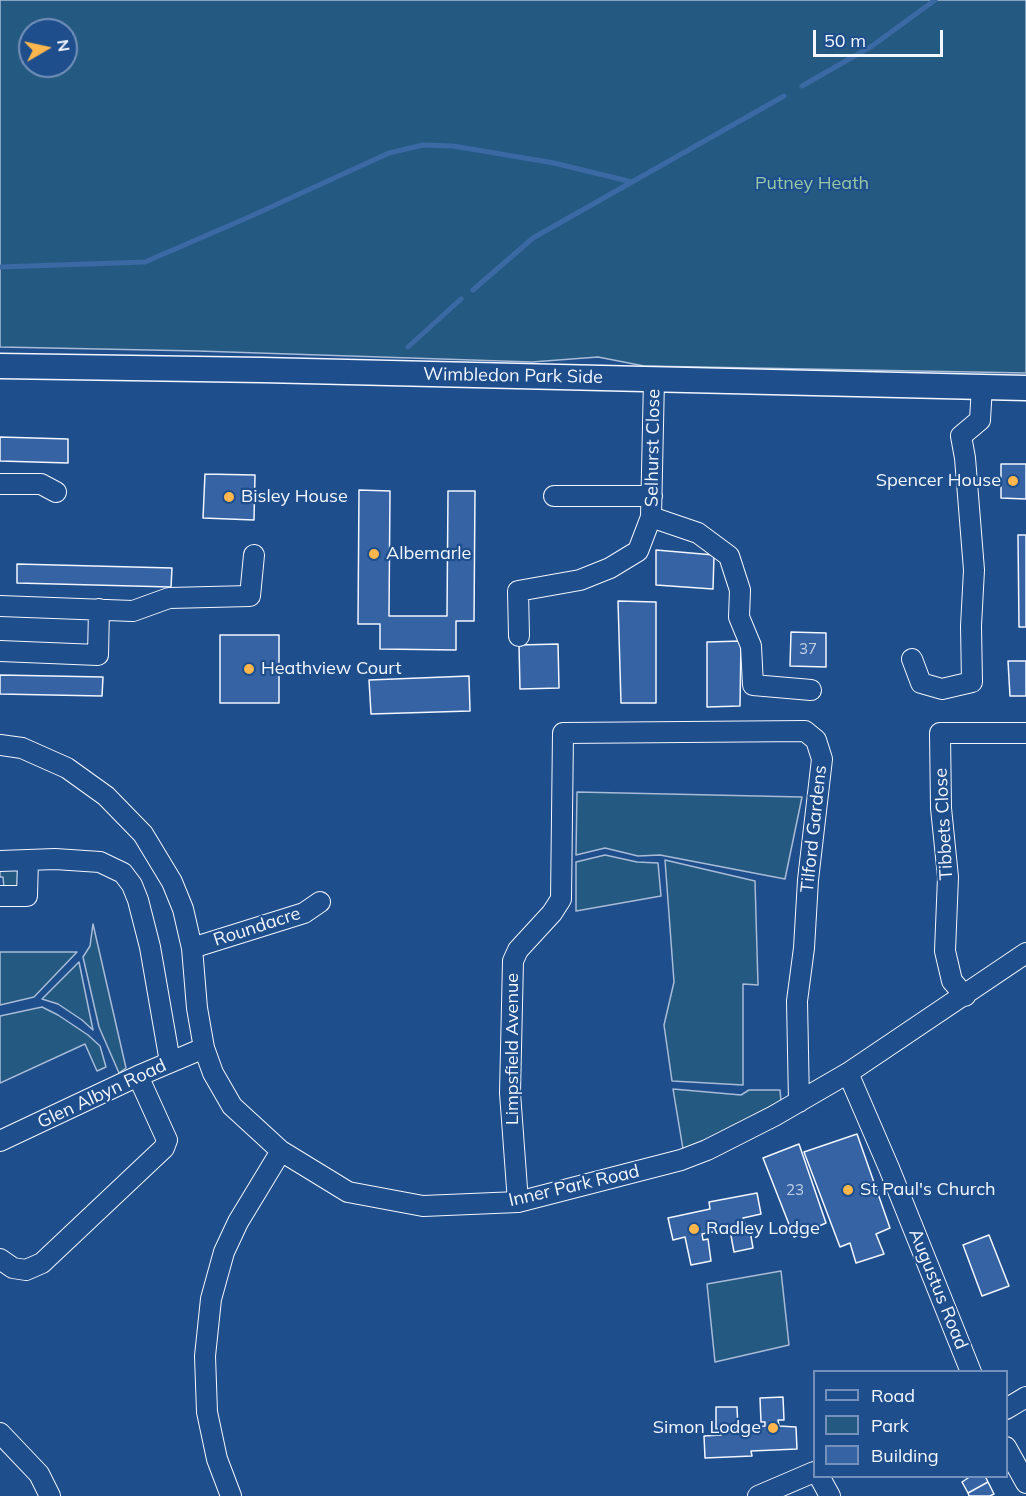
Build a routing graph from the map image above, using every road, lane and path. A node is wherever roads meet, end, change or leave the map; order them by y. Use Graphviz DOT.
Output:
graph roads {
  1 [pos="0,366"];
  2 [pos="654,380"];
  3 [pos="982,386"];
  4 [pos="1026,388"];
  5 [pos="0,484"];
  6 [pos="56,492"];
  7 [pos="554,496"];
  8 [pos="652,496"];
  9 [pos="651,517"];
  10 [pos="254,555"];
  11 [pos="0,606"];
  12 [pos="99,609"];
  13 [pos="519,636"];
  14 [pos="0,651"];
  15 [pos="912,659"];
  16 [pos="811,690"];
  17 [pos="563,733"];
  18 [pos="1026,733"];
  19 [pos="0,745"];
  20 [pos="28,860"];
  21 [pos="0,861"];
  22 [pos="0,896"];
  23 [pos="320,902"];
  24 [pos="192,948"];
  25 [pos="1026,953"];
  26 [pos="965,996"];
  27 [pos="204,1048"];
  28 [pos="170,1062"];
  29 [pos="848,1073"];
  30 [pos="138,1076"];
  31 [pos="799,1102"];
  32 [pos="0,1141"];
  33 [pos="281,1151"];
  34 [pos="518,1202"];
  35 [pos="0,1259"];
  36 [pos="971,1370"];
  37 [pos="1026,1397"];
  38 [pos="1008,1408"];
  39 [pos="0,1433"];
  40 [pos="1008,1451"];
  41 [pos="813,1472"];
  42 [pos="820,1478"];
  43 [pos="1026,1483"];
  44 [pos="50,1496"];
  45 [pos="231,1496"];
  46 [pos="758,1496"];
  47 [pos="830,1496"];
  1 -- 2 [label="main road, Wimbledon Park Side"];
  2 -- 3 [label="main road, Wimbledon Park Side"];
  2 -- 8 [label="street, Selhurst Close"];
  3 -- 4 [label="main road, Wimbledon Park Side"];
  3 -- 15 [label="street"];
  5 -- 6 [label="street"];
  7 -- 8 [label="street"];
  8 -- 9 [label="street, Selhurst Close"];
  9 -- 13 [label="street, Selhurst Close"];
  9 -- 16 [label="street, Selhurst Close"];
  10 -- 12 [label="street"];
  11 -- 12 [label="street"];
  12 -- 14 [label="street"];
  17 -- 31 [label="street, Tilford Gardens"];
  17 -- 34 [label="street, Limpsfield Avenue"];
  18 -- 26 [label="street, Tibbets Close"];
  19 -- 24 [label="street, Inner Park Road"];
  20 -- 21 [label="street"];
  20 -- 22 [label="street"];
  20 -- 28 [label="street"];
  23 -- 24 [label="street, Roundacre"];
  24 -- 27 [label="street, Inner Park Road"];
  25 -- 26 [label="street, Inner Park Road"];
  26 -- 29 [label="street, Inner Park Road"];
  27 -- 28 [label="street, Glen Albyn Road"];
  27 -- 33 [label="street, Inner Park Road"];
  28 -- 30 [label="street, Glen Albyn Road"];
  29 -- 31 [label="street, Inner Park Road"];
  29 -- 36 [label="street, Augustus Road"];
  30 -- 32 [label="street, Glen Albyn Road"];
  30 -- 35 [label="street"];
  31 -- 34 [label="street, Inner Park Road"];
  33 -- 34 [label="street, Inner Park Road"];
  33 -- 45 [label="street"];
  37 -- 38 [label="street"];
  39 -- 44 [label="street"];
  40 -- 43 [label="street"];
  41 -- 46 [label="street"];
  42 -- 47 [label="street"];
}
